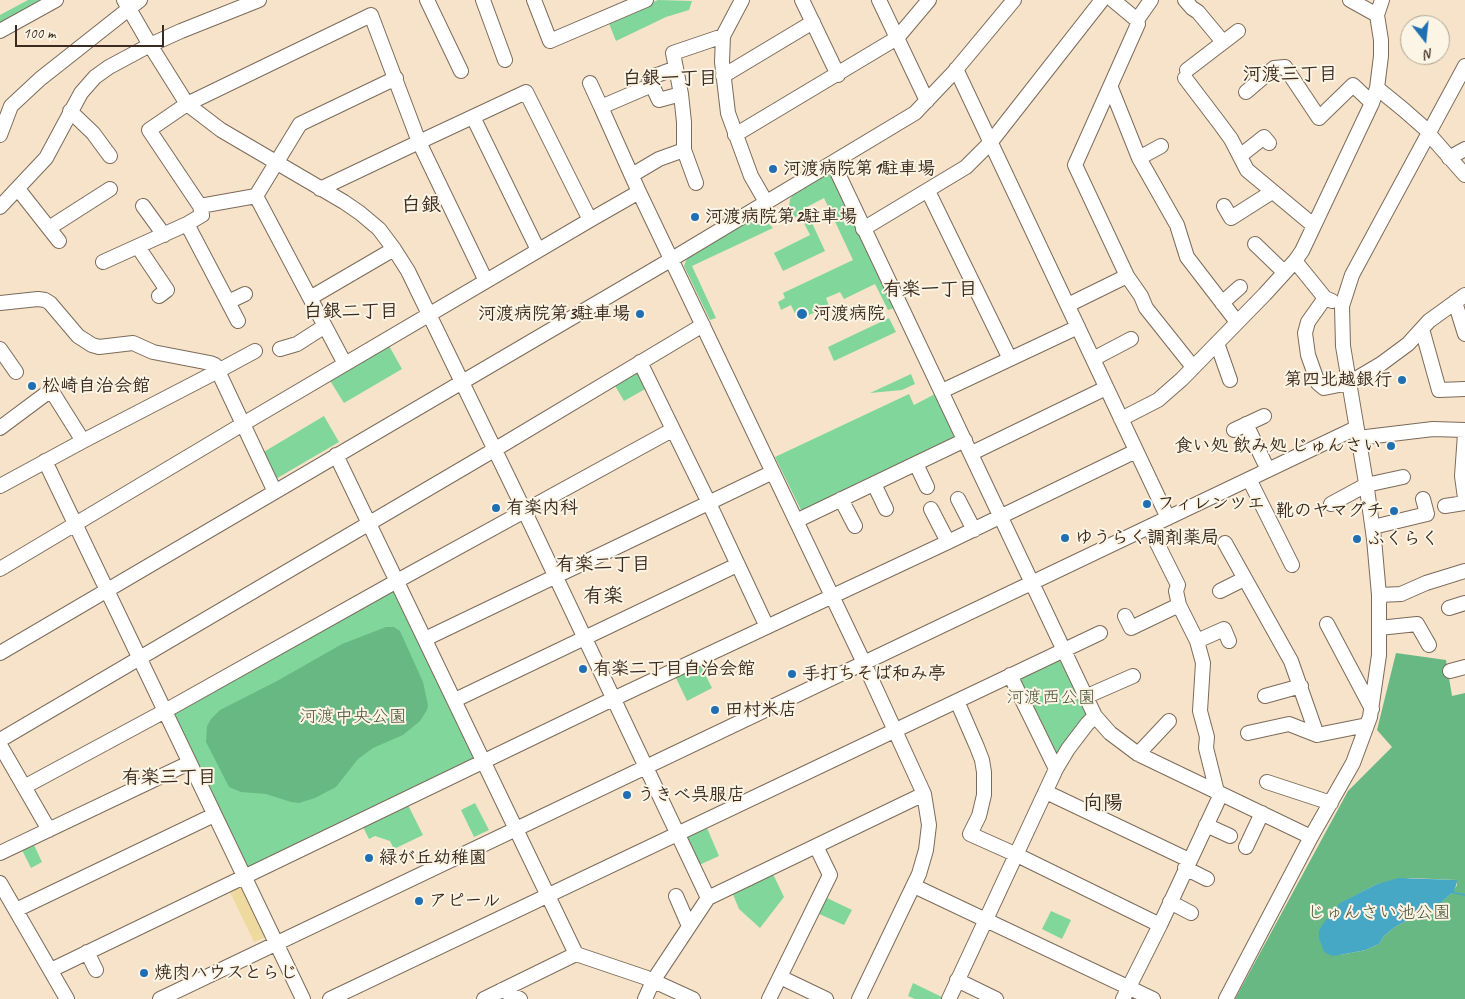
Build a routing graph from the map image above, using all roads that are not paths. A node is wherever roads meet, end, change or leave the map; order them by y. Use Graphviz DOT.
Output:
graph roads {
  1 [pos="56,0"];
  2 [pos="140,0"];
  3 [pos="259,0"];
  4 [pos="426,0"];
  5 [pos="483,0"];
  6 [pos="534,0"];
  7 [pos="646,0"];
  8 [pos="802,0"];
  9 [pos="879,0"];
  10 [pos="929,0"];
  11 [pos="1014,0"];
  12 [pos="1102,0"];
  13 [pos="1114,0"];
  14 [pos="1151,0"];
  15 [pos="1186,0"];
  16 [pos="1350,0"];
  17 [pos="1382,0"];
  18 [pos="738,1"];
  19 [pos="127,5"];
  20 [pos="1377,15"];
  21 [pos="1137,20"];
  22 [pos="812,22"];
  23 [pos="0,31"];
  24 [pos="1238,31"];
  25 [pos="723,36"];
  26 [pos="897,38"];
  27 [pos="1223,42"];
  28 [pos="150,45"];
  29 [pos="505,60"];
  30 [pos="1465,66"];
  31 [pos="676,68"];
  32 [pos="956,69"];
  33 [pos="461,71"];
  34 [pos="838,75"];
  35 [pos="723,76"];
  36 [pos="396,78"];
  37 [pos="590,83"];
  38 [pos="652,85"];
  39 [pos="1110,88"];
  40 [pos="1377,88"];
  41 [pos="1246,92"];
  42 [pos="681,94"];
  43 [pos="927,101"];
  44 [pos="1372,103"];
  45 [pos="188,104"];
  46 [pos="601,107"];
  47 [pos="70,110"];
  48 [pos="473,117"];
  49 [pos="1428,133"];
  50 [pos="0,134"];
  51 [pos="735,135"];
  52 [pos="419,142"];
  53 [pos="990,143"];
  54 [pos="1268,143"];
  55 [pos="1162,146"];
  56 [pos="1465,149"];
  57 [pos="684,150"];
  58 [pos="110,156"];
  59 [pos="1240,156"];
  60 [pos="1140,158"];
  61 [pos="1449,158"];
  62 [pos="277,163"];
  63 [pos="833,163"];
  64 [pos="632,175"];
  65 [pos="1465,175"];
  66 [pos="696,183"];
  67 [pos="18,189"];
  68 [pos="110,189"];
  69 [pos="320,189"];
  70 [pos="928,191"];
  71 [pos="640,192"];
  72 [pos="1272,192"];
  73 [pos="256,196"];
  74 [pos="766,202"];
  75 [pos="143,206"];
  76 [pos="200,206"];
  77 [pos="1224,206"];
  78 [pos="0,207"];
  79 [pos="590,220"];
  80 [pos="187,224"];
  81 [pos="1313,225"];
  82 [pos="49,228"];
  83 [pos="863,229"];
  84 [pos="164,235"];
  85 [pos="59,241"];
  86 [pos="1255,244"];
  87 [pos="138,247"];
  88 [pos="394,249"];
  89 [pos="538,250"];
  90 [pos="672,259"];
  91 [pos="1295,261"];
  92 [pos="103,262"];
  93 [pos="1284,272"];
  94 [pos="1127,276"];
  95 [pos="486,281"];
  96 [pos="1240,287"];
  97 [pos="245,294"];
  98 [pos="159,296"];
  99 [pos="310,298"];
  100 [pos="1325,298"];
  101 [pos="1460,298"];
  102 [pos="228,302"];
  103 [pos="0,303"];
  104 [pos="1222,303"];
  105 [pos="1068,305"];
  106 [pos="1342,306"];
  107 [pos="429,314"];
  108 [pos="238,321"];
  109 [pos="1237,322"];
  110 [pos="702,325"];
  111 [pos="325,326"];
  112 [pos="1078,327"];
  113 [pos="1422,330"];
  114 [pos="1465,334"];
  115 [pos="1131,339"];
  116 [pos="1217,344"];
  117 [pos="0,349"];
  118 [pos="280,349"];
  119 [pos="254,351"];
  120 [pos="1010,359"];
  121 [pos="1093,359"];
  122 [pos="640,362"];
  123 [pos="345,364"];
  124 [pos="1193,367"];
  125 [pos="218,371"];
  126 [pos="16,372"];
  127 [pos="1230,380"];
  128 [pos="462,381"];
  129 [pos="1349,383"];
  130 [pos="1106,388"];
  131 [pos="1465,389"];
  132 [pos="942,391"];
  133 [pos="1264,416"];
  134 [pos="1121,419"];
  135 [pos="243,424"];
  136 [pos="0,428"];
  137 [pos="672,430"];
  138 [pos="1465,430"];
  139 [pos="1357,433"];
  140 [pos="1465,434"];
  141 [pos="965,440"];
  142 [pos="82,441"];
  143 [pos="494,450"];
  144 [pos="1136,451"];
  145 [pos="972,453"];
  146 [pos="336,456"];
  147 [pos="45,461"];
  148 [pos="916,464"];
  149 [pos="1268,470"];
  150 [pos="773,472"];
  151 [pos="1403,476"];
  152 [pos="1249,479"];
  153 [pos="874,484"];
  154 [pos="1366,485"];
  155 [pos="0,486"];
  156 [pos="927,487"];
  157 [pos="275,492"];
  158 [pos="1465,498"];
  159 [pos="841,499"];
  160 [pos="958,499"];
  161 [pos="1423,499"];
  162 [pos="709,503"];
  163 [pos="1465,503"];
  164 [pos="1330,504"];
  165 [pos="1445,506"];
  166 [pos="886,509"];
  167 [pos="931,509"];
  168 [pos="525,512"];
  169 [pos="1000,517"];
  170 [pos="1168,518"];
  171 [pos="796,521"];
  172 [pos="369,523"];
  173 [pos="76,525"];
  174 [pos="855,526"];
  175 [pos="1373,526"];
  176 [pos="1149,527"];
  177 [pos="974,530"];
  178 [pos="948,542"];
  179 [pos="1225,543"];
  180 [pos="737,565"];
  181 [pos="1292,565"];
  182 [pos="0,569"];
  183 [pos="1465,571"];
  184 [pos="555,577"];
  185 [pos="1244,578"];
  186 [pos="397,581"];
  187 [pos="1031,583"];
  188 [pos="107,590"];
  189 [pos="1220,591"];
  190 [pos="1379,595"];
  191 [pos="832,597"];
  192 [pos="1465,604"];
  193 [pos="1179,605"];
  194 [pos="1449,608"];
  195 [pos="1125,616"];
  196 [pos="1327,624"];
  197 [pos="767,628"];
  198 [pos="1379,628"];
  199 [pos="1100,633"];
  200 [pos="584,638"];
  201 [pos="425,639"];
  202 [pos="1229,640"];
  203 [pos="1198,641"];
  204 [pos="1429,645"];
  205 [pos="1063,649"];
  206 [pos="0,653"];
  207 [pos="139,658"];
  208 [pos="864,663"];
  209 [pos="1465,667"];
  210 [pos="1450,671"];
  211 [pos="1010,675"];
  212 [pos="1133,676"];
  213 [pos="1301,686"];
  214 [pos="1265,696"];
  215 [pos="1085,697"];
  216 [pos="614,699"];
  217 [pos="454,700"];
  218 [pos="957,702"];
  219 [pos="1372,709"];
  220 [pos="165,711"];
  221 [pos="1095,716"];
  222 [pos="1168,721"];
  223 [pos="1367,725"];
  224 [pos="895,731"];
  225 [pos="1248,733"];
  226 [pos="1317,735"];
  227 [pos="0,740"];
  228 [pos="0,745"];
  229 [pos="1138,754"];
  230 [pos="484,762"];
  231 [pos="189,763"];
  232 [pos="646,767"];
  233 [pos="1056,769"];
  234 [pos="1267,782"];
  235 [pos="24,787"];
  236 [pos="1046,792"];
  237 [pos="1219,793"];
  238 [pos="924,794"];
  239 [pos="1331,803"];
  240 [pos="1262,813"];
  241 [pos="214,815"];
  242 [pos="1206,825"];
  243 [pos="516,828"];
  244 [pos="49,830"];
  245 [pos="678,834"];
  246 [pos="1230,836"];
  247 [pos="1312,837"];
  248 [pos="816,846"];
  249 [pos="1246,847"];
  250 [pos="0,854"];
  251 [pos="1017,855"];
  252 [pos="1187,864"];
  253 [pos="244,877"];
  254 [pos="1208,880"];
  255 [pos="0,883"];
  256 [pos="914,886"];
  257 [pos="547,895"];
  258 [pos="676,896"];
  259 [pos="708,898"];
  260 [pos="1170,902"];
  261 [pos="16,910"];
  262 [pos="1191,913"];
  263 [pos="986,920"];
  264 [pos="1160,925"];
  265 [pos="689,926"];
  266 [pos="276,944"];
  267 [pos="87,952"];
  268 [pos="576,954"];
  269 [pos="50,970"];
  270 [pos="96,970"];
  271 [pos="780,977"];
  272 [pos="958,980"];
  273 [pos="653,981"];
  274 [pos="502,990"];
  275 [pos="1125,993"];
  276 [pos="67,999"];
  277 [pos="160,999"];
  278 [pos="303,999"];
  279 [pos="330,999"];
  280 [pos="484,999"];
  281 [pos="520,999"];
  282 [pos="645,999"];
  283 [pos="693,999"];
  284 [pos="769,999"];
  285 [pos="826,999"];
  286 [pos="859,999"];
  287 [pos="949,999"];
  288 [pos="996,999"];
  289 [pos="1153,999"];
  290 [pos="1226,999"];
  1 -- 23 [label="street"];
  2 -- 19 [label="street"];
  3 -- 28 [label="street"];
  4 -- 33 [label="street"];
  5 -- 29 [label="street"];
  6 -- 7 [label="street"];
  8 -- 22 [label="street"];
  9 -- 26 [label="street"];
  10 -- 26 [label="street"];
  11 -- 32 [label="street"];
  12 -- 53 [label="street"];
  13 -- 21 [label="street"];
  14 -- 21 [label="street"];
  15 -- 27 [label="street"];
  16 -- 20 [label="street"];
  17 -- 20 [label="street"];
  18 -- 25 [label="street"];
  19 -- 28 [label="street"];
  19 -- 50 [label="street"];
  20 -- 40 [label="street"];
  21 -- 39 [label="street"];
  22 -- 34 [label="street"];
  22 -- 35 [label="street"];
  24 -- 27 [label="street"];
  25 -- 31 [label="street"];
  25 -- 35 [label="street"];
  26 -- 34 [label="street"];
  26 -- 43 [label="street"];
  27 -- 59 [label="street"];
  28 -- 45 [label="street"];
  28 -- 47 [label="street"];
  30 -- 49 [label="street"];
  31 -- 38 [label="street"];
  31 -- 42 [label="street"];
  32 -- 43 [label="street"];
  32 -- 53 [label="street"];
  34 -- 51 [label="street"];
  35 -- 51 [label="street"];
  36 -- 45 [label="street"];
  36 -- 52 [label="street"];
  36 -- 62 [label="street"];
  37 -- 46 [label="street"];
  38 -- 42 [label="street"];
  38 -- 46 [label="street"];
  39 -- 60 [label="street"];
  39 -- 94 [label="street"];
  40 -- 44 [label="street"];
  40 -- 49 [label="street"];
  41 -- 44 [label="street"];
  42 -- 57 [label="street"];
  43 -- 63 [label="street"];
  44 -- 81 [label="street"];
  45 -- 62 [label="street"];
  45 -- 76 [label="street"];
  46 -- 64 [label="street"];
  47 -- 58 [label="street"];
  47 -- 67 [label="street"];
  48 -- 52 [label="street"];
  48 -- 79 [label="street"];
  48 -- 89 [label="street"];
  49 -- 61 [label="street"];
  49 -- 106 [label="street"];
  51 -- 74 [label="street"];
  52 -- 69 [label="street"];
  52 -- 95 [label="street"];
  53 -- 70 [label="street"];
  53 -- 105 [label="street"];
  54 -- 59 [label="street"];
  55 -- 60 [label="street"];
  56 -- 61 [label="street"];
  57 -- 64 [label="street"];
  57 -- 66 [label="street"];
  59 -- 72 [label="street"];
  60 -- 104 [label="street"];
  61 -- 65 [label="street"];
  62 -- 69 [label="street"];
  62 -- 73 [label="street"];
  63 -- 74 [label="street"];
  63 -- 83 [label="street"];
  64 -- 71 [label="street"];
  67 -- 78 [label="street"];
  67 -- 82 [label="street"];
  68 -- 82 [label="street"];
  69 -- 88 [label="street"];
  70 -- 83 [label="street"];
  70 -- 120 [label="street"];
  71 -- 79 [label="street"];
  71 -- 90 [label="street"];
  72 -- 77 [label="street"];
  72 -- 81 [label="street"];
  73 -- 76 [label="street"];
  73 -- 99 [label="street"];
  74 -- 90 [label="street"];
  75 -- 84 [label="street"];
  76 -- 80 [label="street"];
  79 -- 89 [label="street"];
  80 -- 84 [label="street"];
  80 -- 102 [label="street"];
  81 -- 91 [label="street"];
  82 -- 85 [label="street"];
  83 -- 132 [label="street"];
  84 -- 87 [label="street"];
  86 -- 93 [label="street"];
  87 -- 92 [label="street"];
  87 -- 98 [label="street"];
  88 -- 99 [label="street"];
  88 -- 107 [label="street"];
  89 -- 95 [label="street"];
  90 -- 110 [label="street"];
  90 -- 128 [label="street"];
  91 -- 93 [label="street"];
  91 -- 100 [label="street"];
  93 -- 109 [label="street"];
  94 -- 105 [label="street"];
  94 -- 124 [label="street"];
  95 -- 107 [label="street"];
  96 -- 104 [label="street"];
  97 -- 102 [label="street"];
  99 -- 111 [label="street"];
  100 -- 106 [label="street"];
  100 -- 129 [label="street"];
  101 -- 113 [label="street"];
  101 -- 114 [label="street"];
  102 -- 108 [label="street"];
  103 -- 125 [label="street"];
  104 -- 109 [label="street"];
  105 -- 112 [label="street"];
  106 -- 129 [label="street"];
  107 -- 123 [label="street"];
  107 -- 128 [label="street"];
  109 -- 116 [label="street"];
  110 -- 122 [label="street"];
  110 -- 150 [label="street"];
  111 -- 118 [label="street"];
  111 -- 123 [label="street"];
  112 -- 120 [label="street"];
  112 -- 121 [label="street"];
  113 -- 129 [label="street"];
  113 -- 131 [label="street"];
  115 -- 121 [label="street"];
  116 -- 124 [label="street"];
  116 -- 127 [label="street"];
  117 -- 126 [label="street"];
  119 -- 125 [label="street"];
  120 -- 132 [label="street"];
  121 -- 130 [label="street"];
  122 -- 137 [label="street"];
  122 -- 143 [label="street"];
  123 -- 135 [label="street"];
  124 -- 134 [label="street"];
  125 -- 135 [label="street"];
  125 -- 142 [label="street"];
  128 -- 143 [label="street"];
  128 -- 146 [label="street"];
  129 -- 139 [label="street"];
  130 -- 134 [label="street"];
  130 -- 145 [label="street"];
  132 -- 141 [label="street"];
  133 -- 149 [label="street"];
  134 -- 144 [label="street"];
  135 -- 157 [label="street"];
  135 -- 173 [label="street"];
  136 -- 142 [label="street"];
  137 -- 162 [label="street"];
  137 -- 168 [label="street"];
  138 -- 139 [label="street"];
  139 -- 149 [label="street"];
  139 -- 154 [label="street"];
  140 -- 158 [label="street"];
  141 -- 145 [label="street"];
  141 -- 148 [label="street"];
  142 -- 147 [label="street"];
  143 -- 168 [label="street"];
  143 -- 172 [label="street"];
  144 -- 169 [label="street"];
  144 -- 170 [label="street"];
  145 -- 169 [label="street"];
  146 -- 157 [label="street"];
  146 -- 172 [label="street"];
  147 -- 155 [label="street"];
  147 -- 173 [label="street"];
  148 -- 153 [label="street"];
  148 -- 156 [label="street"];
  149 -- 152 [label="street"];
  150 -- 162 [label="street"];
  150 -- 171 [label="street"];
  151 -- 154 [label="street"];
  152 -- 170 [label="street"];
  152 -- 181 [label="street"];
  153 -- 159 [label="street"];
  153 -- 166 [label="street"];
  154 -- 164 [label="street"];
  154 -- 175 [label="street"];
  157 -- 188 [label="street"];
  159 -- 171 [label="street"];
  159 -- 174 [label="street"];
  160 -- 177 [label="street"];
  161 -- 175 [label="street"];
  162 -- 180 [label="street"];
  162 -- 184 [label="street"];
  163 -- 165 [label="street"];
  167 -- 178 [label="street"];
  168 -- 184 [label="street"];
  168 -- 186 [label="street"];
  169 -- 177 [label="street"];
  169 -- 187 [label="street"];
  170 -- 176 [label="street"];
  171 -- 191 [label="street"];
  172 -- 186 [label="street"];
  172 -- 207 [label="street"];
  173 -- 182 [label="street"];
  173 -- 188 [label="street"];
  175 -- 190 [label="street"];
  176 -- 187 [label="street"];
  176 -- 193 [label="street"];
  177 -- 178 [label="street"];
  178 -- 191 [label="street"];
  179 -- 185 [label="street"];
  180 -- 197 [label="street"];
  180 -- 200 [label="street"];
  183 -- 190 [label="street"];
  184 -- 200 [label="street"];
  184 -- 201 [label="street"];
  185 -- 189 [label="street"];
  185 -- 213 [label="street"];
  186 -- 201 [label="street"];
  186 -- 220 [label="street"];
  187 -- 205 [label="street"];
  187 -- 208 [label="street"];
  188 -- 206 [label="street"];
  188 -- 207 [label="street"];
  190 -- 198 [label="street"];
  191 -- 197 [label="street"];
  191 -- 208 [label="street"];
  192 -- 194 [label="street"];
  193 -- 195 [label="street"];
  193 -- 203 [label="street"];
  196 -- 219 [label="street"];
  197 -- 216 [label="street"];
  198 -- 204 [label="street"];
  198 -- 219 [label="street"];
  199 -- 205 [label="street"];
  200 -- 216 [label="street"];
  200 -- 217 [label="street"];
  201 -- 217 [label="street"];
  202 -- 203 [label="street"];
  203 -- 237 [label="street"];
  205 -- 211 [label="street"];
  205 -- 215 [label="street"];
  207 -- 220 [label="street"];
  207 -- 227 [label="street"];
  208 -- 224 [label="street"];
  208 -- 232 [label="street"];
  209 -- 210 [label="street"];
  211 -- 218 [label="street"];
  211 -- 233 [label="street"];
  212 -- 215 [label="street"];
  213 -- 214 [label="street"];
  213 -- 226 [label="street"];
  215 -- 221 [label="street"];
  216 -- 230 [label="street"];
  216 -- 232 [label="street"];
  217 -- 230 [label="street"];
  218 -- 224 [label="street"];
  218 -- 251 [label="street"];
  219 -- 223 [label="street"];
  220 -- 231 [label="street"];
  220 -- 235 [label="street"];
  221 -- 229 [label="street"];
  221 -- 233 [label="street"];
  222 -- 229 [label="street"];
  223 -- 226 [label="street"];
  223 -- 239 [label="street"];
  224 -- 238 [label="street"];
  224 -- 245 [label="street"];
  225 -- 226 [label="street"];
  228 -- 235 [label="street"];
  229 -- 237 [label="street"];
  230 -- 243 [label="street"];
  230 -- 253 [label="street"];
  231 -- 241 [label="street"];
  231 -- 244 [label="street"];
  232 -- 243 [label="street"];
  232 -- 245 [label="street"];
  233 -- 236 [label="street"];
  234 -- 239 [label="street"];
  235 -- 244 [label="street"];
  236 -- 251 [label="street"];
  236 -- 252 [label="street"];
  237 -- 240 [label="street"];
  237 -- 242 [label="street"];
  238 -- 248 [label="street"];
  238 -- 256 [label="street"];
  239 -- 247 [label="street"];
  240 -- 247 [label="street"];
  240 -- 249 [label="street"];
  241 -- 253 [label="street"];
  241 -- 261 [label="street"];
  242 -- 246 [label="street"];
  242 -- 252 [label="street"];
  243 -- 257 [label="street"];
  243 -- 266 [label="street"];
  244 -- 250 [label="street"];
  245 -- 257 [label="street"];
  245 -- 259 [label="street"];
  247 -- 290 [label="street"];
  248 -- 259 [label="street"];
  248 -- 271 [label="street"];
  251 -- 263 [label="street"];
  251 -- 264 [label="street"];
  252 -- 254 [label="street"];
  252 -- 260 [label="street"];
  253 -- 266 [label="street"];
  253 -- 267 [label="street"];
  255 -- 261 [label="street"];
  256 -- 263 [label="street"];
  256 -- 286 [label="street"];
  257 -- 268 [label="street"];
  257 -- 279 [label="street"];
  258 -- 265 [label="street"];
  259 -- 265 [label="street"];
  260 -- 262 [label="street"];
  260 -- 264 [label="street"];
  261 -- 269 [label="street"];
  263 -- 272 [label="street"];
  263 -- 275 [label="street"];
  264 -- 275 [label="street"];
  265 -- 273 [label="street"];
  266 -- 277 [label="street"];
  266 -- 278 [label="street"];
  267 -- 269 [label="street"];
  267 -- 270 [label="street"];
  268 -- 273 [label="street"];
  268 -- 274 [label="street"];
  269 -- 276 [label="street"];
  271 -- 284 [label="street"];
  271 -- 285 [label="street"];
  272 -- 287 [label="street"];
  272 -- 288 [label="street"];
  273 -- 282 [label="street"];
  273 -- 283 [label="street"];
  274 -- 280 [label="street"];
  274 -- 281 [label="street"];
  275 -- 289 [label="street"];
}
